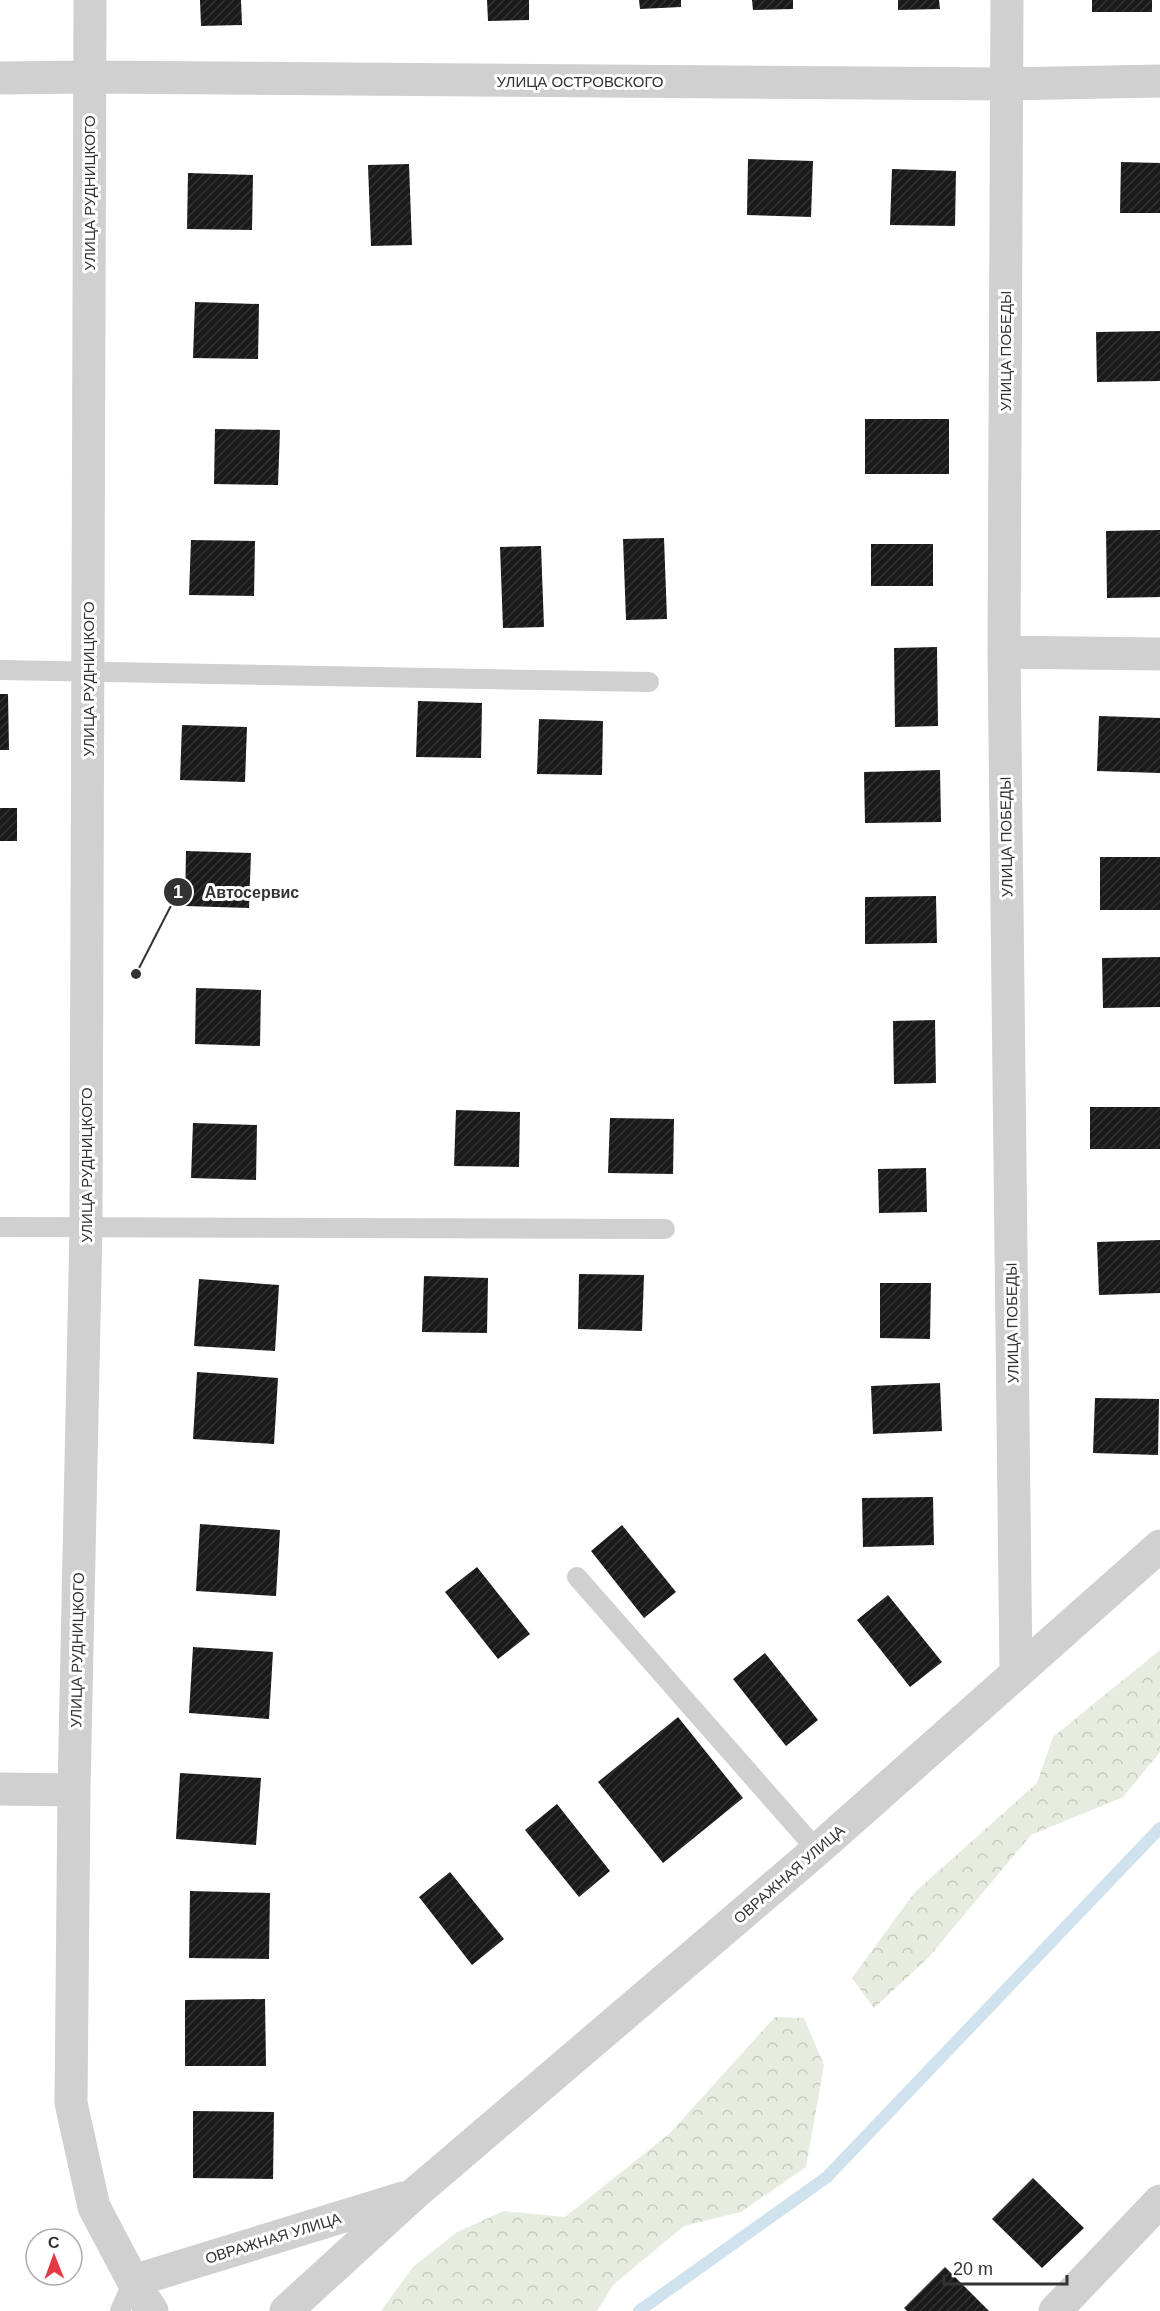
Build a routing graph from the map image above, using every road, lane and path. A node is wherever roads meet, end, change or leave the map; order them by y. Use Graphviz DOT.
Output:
graph roads {
  1 [pos="90,0"];
  2 [pos="1007,0"];
  3 [pos="89,77"];
  4 [pos="0,78"];
  5 [pos="1160,81"];
  6 [pos="1006,84"];
  7 [pos="1004,652"];
  8 [pos="1160,654"];
  9 [pos="0,670"];
  10 [pos="88,671"];
  11 [pos="649,682"];
  12 [pos="0,1227"];
  13 [pos="86,1228"];
  14 [pos="665,1229"];
  15 [pos="1160,1546"];
  16 [pos="577,1577"];
  17 [pos="1016,1674"];
  18 [pos="0,1789"];
  19 [pos="74,1790"];
  20 [pos="817,1850"];
  21 [pos="413,2196"];
  22 [pos="1160,2201"];
  23 [pos="133,2281"];
  24 [pos="120,2311"];
  25 [pos="153,2311"];
  26 [pos="286,2311"];
  27 [pos="1055,2311"];
  1 -- 3 [label="street, УЛИЦА РУДНИЦКОГО"];
  2 -- 6 [label="street, УЛИЦА ПОБЕДЫ"];
  3 -- 4 [label="street, УЛИЦА ОСТРОВСКОГО"];
  3 -- 6 [label="street, УЛИЦА ОСТРОВСКОГО"];
  3 -- 10 [label="street, УЛИЦА РУДНИЦКОГО"];
  5 -- 6 [label="street, УЛИЦА ОСТРОВСКОГО"];
  6 -- 7 [label="street, УЛИЦА ПОБЕДЫ"];
  7 -- 8 [label="street"];
  7 -- 17 [label="street, УЛИЦА ПОБЕДЫ"];
  9 -- 10 [label="lane"];
  10 -- 11 [label="lane"];
  10 -- 13 [label="street, УЛИЦА РУДНИЦКОГО"];
  12 -- 13 [label="lane"];
  13 -- 14 [label="lane"];
  13 -- 19 [label="street, УЛИЦА РУДНИЦКОГО"];
  15 -- 17 [label="street, ОВРАЖНАЯ УЛИЦА"];
  16 -- 20 [label="lane"];
  17 -- 20 [label="street, ОВРАЖНАЯ УЛИЦА"];
  18 -- 19 [label="street"];
  19 -- 23 [label="street, УЛИЦА РУДНИЦКОГО"];
  20 -- 21 [label="street, ОВРАЖНАЯ УЛИЦА"];
  21 -- 23 [label="street, ОВРАЖНАЯ УЛИЦА"];
  21 -- 26 [label="street, ОВРАЖНАЯ УЛИЦА"];
  22 -- 27 [label="street"];
  23 -- 24 [label="lane"];
  23 -- 25 [label="street, УЛИЦА РУДНИЦКОГО"];
}
